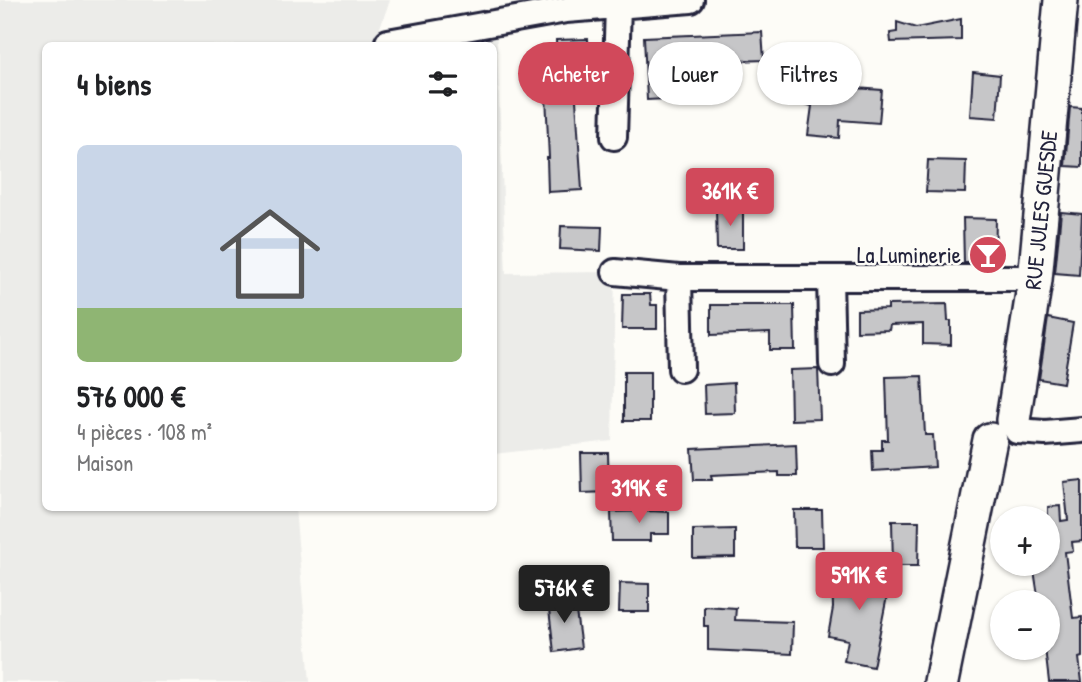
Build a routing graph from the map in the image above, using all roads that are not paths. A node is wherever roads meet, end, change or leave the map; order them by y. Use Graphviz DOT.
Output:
graph roads {
  1 [pos="691,0"];
  2 [pos="1042,0"];
  3 [pos="1061,0"];
  4 [pos="618,5"];
  5 [pos="388,42"];
  6 [pos="614,137"];
  7 [pos="615,272"];
  8 [pos="679,278"];
  9 [pos="830,278"];
  10 [pos="1018,278"];
  11 [pos="832,364"];
  12 [pos="681,369"];
  13 [pos="1005,430"];
  14 [pos="1082,430"];
  15 [pos="941,682"];
  16 [pos="959,682"];
  1 -- 4 [label="street"];
  2 -- 10 [label="main road, RUE JULES GUESDE"];
  3 -- 13 [label="main road, RUE JULES GUESDE"];
  4 -- 5 [label="street"];
  4 -- 6 [label="street"];
  7 -- 8 [label="street"];
  8 -- 9 [label="street"];
  8 -- 12 [label="street"];
  9 -- 10 [label="street"];
  9 -- 11 [label="street"];
  10 -- 13 [label="main road, RUE JULES GUESDE"];
  13 -- 14 [label="street"];
  13 -- 15 [label="main road, RUE JULES GUESDE"];
  13 -- 16 [label="main road, RUE JULES GUESDE"];
}
